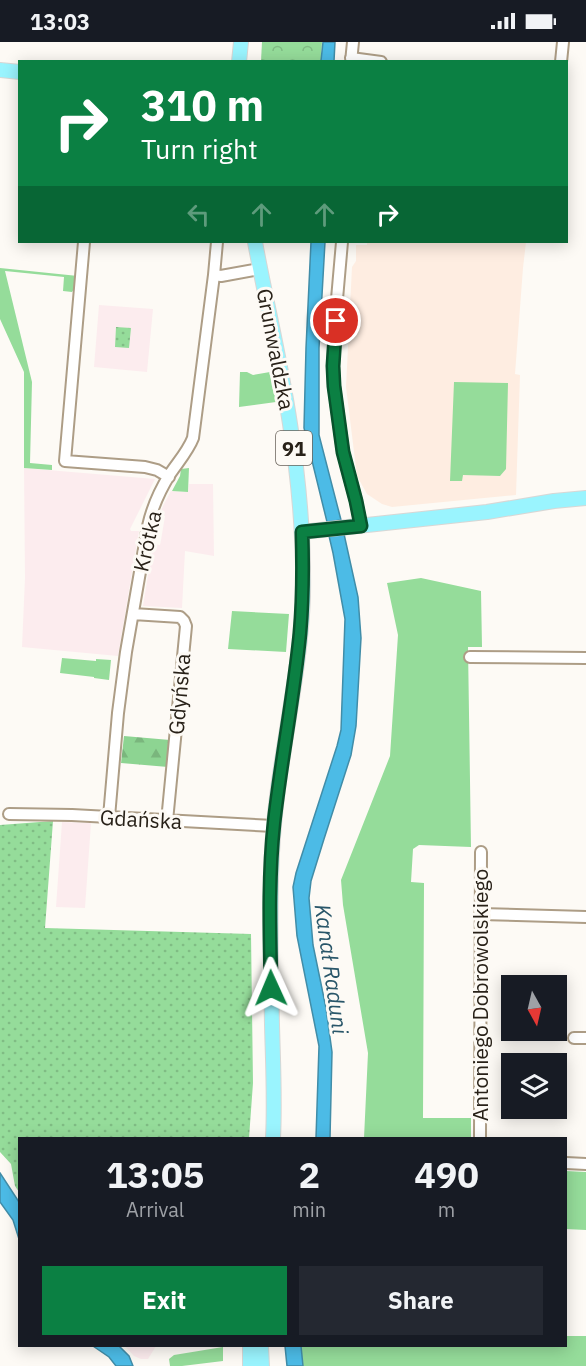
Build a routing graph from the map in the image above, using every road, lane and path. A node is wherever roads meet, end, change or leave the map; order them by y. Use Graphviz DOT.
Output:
graph roads {
  1 [pos="241,42"];
  2 [pos="352,42"];
  3 [pos="563,42"];
  4 [pos="239,60"];
  5 [pos="351,60"];
  6 [pos="561,60"];
  7 [pos="0,70"];
  8 [pos="18,72"];
  9 [pos="84,243"];
  10 [pos="217,243"];
  11 [pos="255,243"];
  12 [pos="342,243"];
  13 [pos="260,269"];
  14 [pos="214,275"];
  15 [pos="169,477"];
  16 [pos="586,498"];
  17 [pos="361,526"];
  18 [pos="302,532"];
  19 [pos="133,614"];
  20 [pos="470,657"];
  21 [pos="586,658"];
  22 [pos="9,814"];
  23 [pos="109,817"];
  24 [pos="167,821"];
  25 [pos="274,826"];
  26 [pos="481,852"];
  27 [pos="480,914"];
  28 [pos="586,917"];
  29 [pos="574,1038"];
  30 [pos="586,1038"];
  31 [pos="273,1137"];
  32 [pos="480,1137"];
  33 [pos="567,1163"];
  34 [pos="586,1164"];
  35 [pos="250,1347"];
  36 [pos="261,1347"];
  37 [pos="250,1366"];
  38 [pos="262,1366"];
  1 -- 4 [label="main road"];
  2 -- 5 [label="street"];
  3 -- 6 [label="street"];
  7 -- 8 [label="main road"];
  9 -- 15 [label="street"];
  10 -- 14 [label="street, Krótka"];
  11 -- 13 [label="main road, Grunwaldzka / 91"];
  12 -- 17 [label="street"];
  13 -- 14 [label="street"];
  13 -- 18 [label="main road, Grunwaldzka / 91"];
  14 -- 15 [label="street, Krótka"];
  15 -- 19 [label="street, Krótka"];
  16 -- 17 [label="main road"];
  17 -- 18 [label="main road"];
  18 -- 25 [label="main road, Grunwaldzka / 91"];
  19 -- 23 [label="street, Krótka"];
  19 -- 24 [label="street, Gdyńska"];
  20 -- 21 [label="street"];
  22 -- 23 [label="street, Gdańska"];
  23 -- 24 [label="street, Gdańska"];
  24 -- 25 [label="street, Gdańska"];
  25 -- 31 [label="main road, Grunwaldzka / 91"];
  26 -- 27 [label="street, Antoniego Dobrowolskiego"];
  27 -- 28 [label="street"];
  27 -- 32 [label="street, Antoniego Dobrowolskiego"];
  29 -- 30 [label="street"];
  33 -- 34 [label="street"];
  35 -- 37 [label="main road"];
  36 -- 38 [label="main road"];
}
